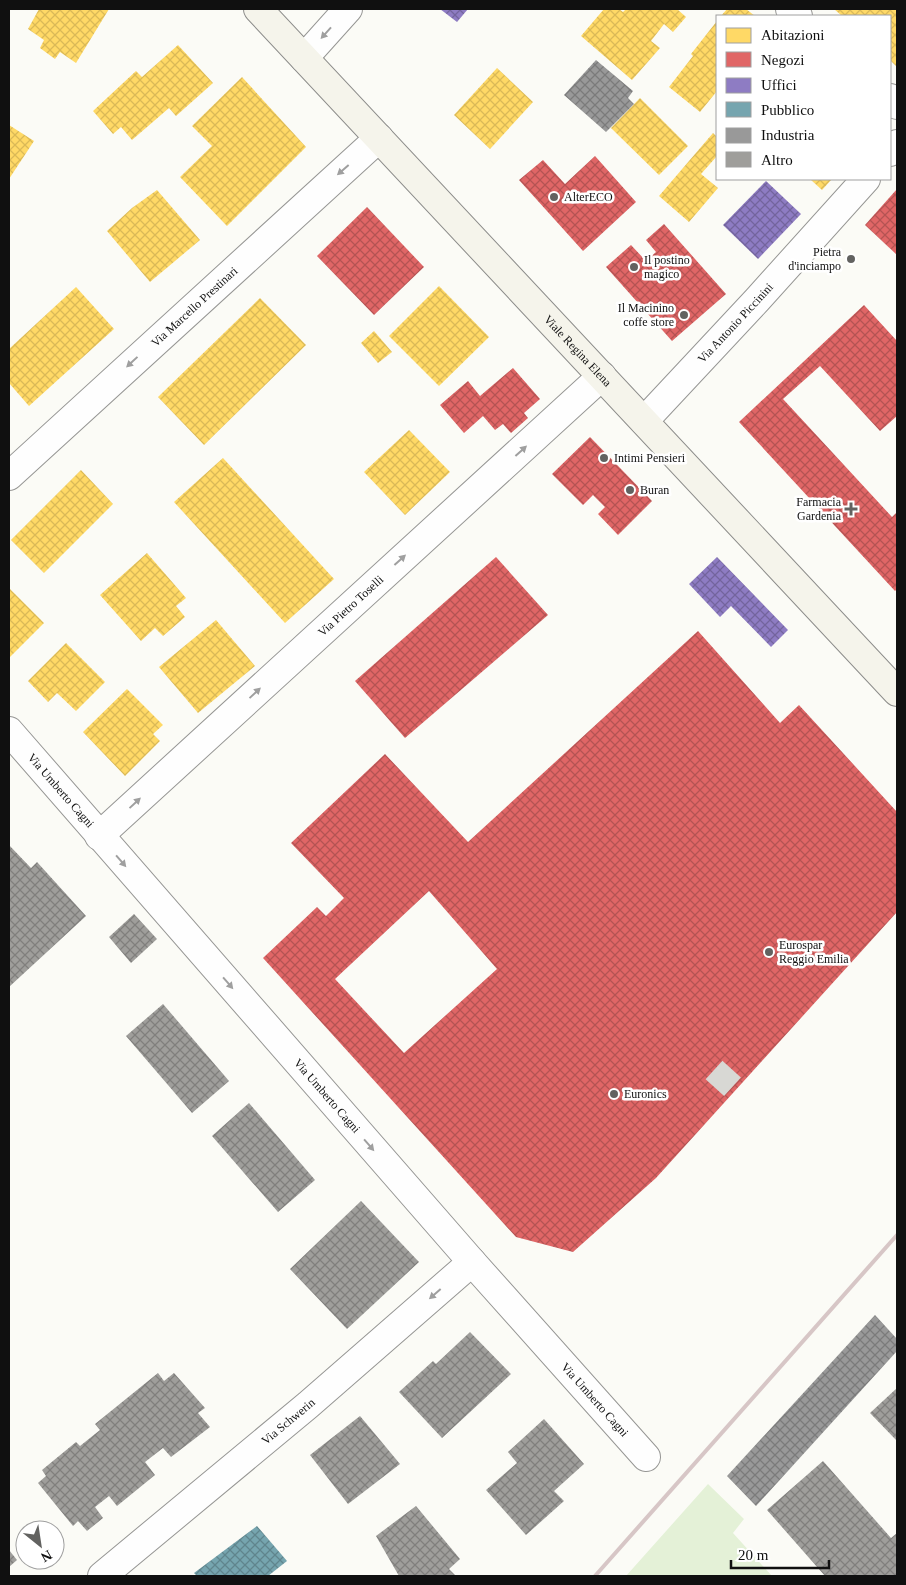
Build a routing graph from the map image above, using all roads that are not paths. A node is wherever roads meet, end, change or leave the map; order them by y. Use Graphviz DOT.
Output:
graph roads {
  1 [pos="258,9"];
  2 [pos="348,9"];
  3 [pos="304,58"];
  4 [pos="379,138"];
  5 [pos="865,180"];
  6 [pos="602,376"];
  7 [pos="644,421"];
  8 [pos="9,476"];
  9 [pos="897,692"];
  10 [pos="9,731"];
  11 [pos="99,836"];
  12 [pos="472,1262"];
  13 [pos="646,1457"];
  14 [pos="102,1576"];
  1 -- 3 [label="main road, Viale Regina Elena"];
  2 -- 3 [label="street, one-way"];
  3 -- 4 [label="main road, Viale Regina Elena"];
  4 -- 6 [label="main road, Viale Regina Elena"];
  4 -- 8 [label="street, Via Marcello Prestinari, one-way"];
  5 -- 7 [label="street, Via Antonio Piccinini"];
  6 -- 7 [label="main road, Viale Regina Elena"];
  11 -- 6 [label="street, Via Pietro Toselli, one-way"];
  7 -- 9 [label="main road, Viale Regina Elena"];
  10 -- 11 [label="street, Via Umberto Cagni"];
  11 -- 12 [label="street, Via Umberto Cagni, one-way"];
  12 -- 13 [label="street, Via Umberto Cagni"];
  12 -- 14 [label="street, Via Schwerin, one-way"];
}
